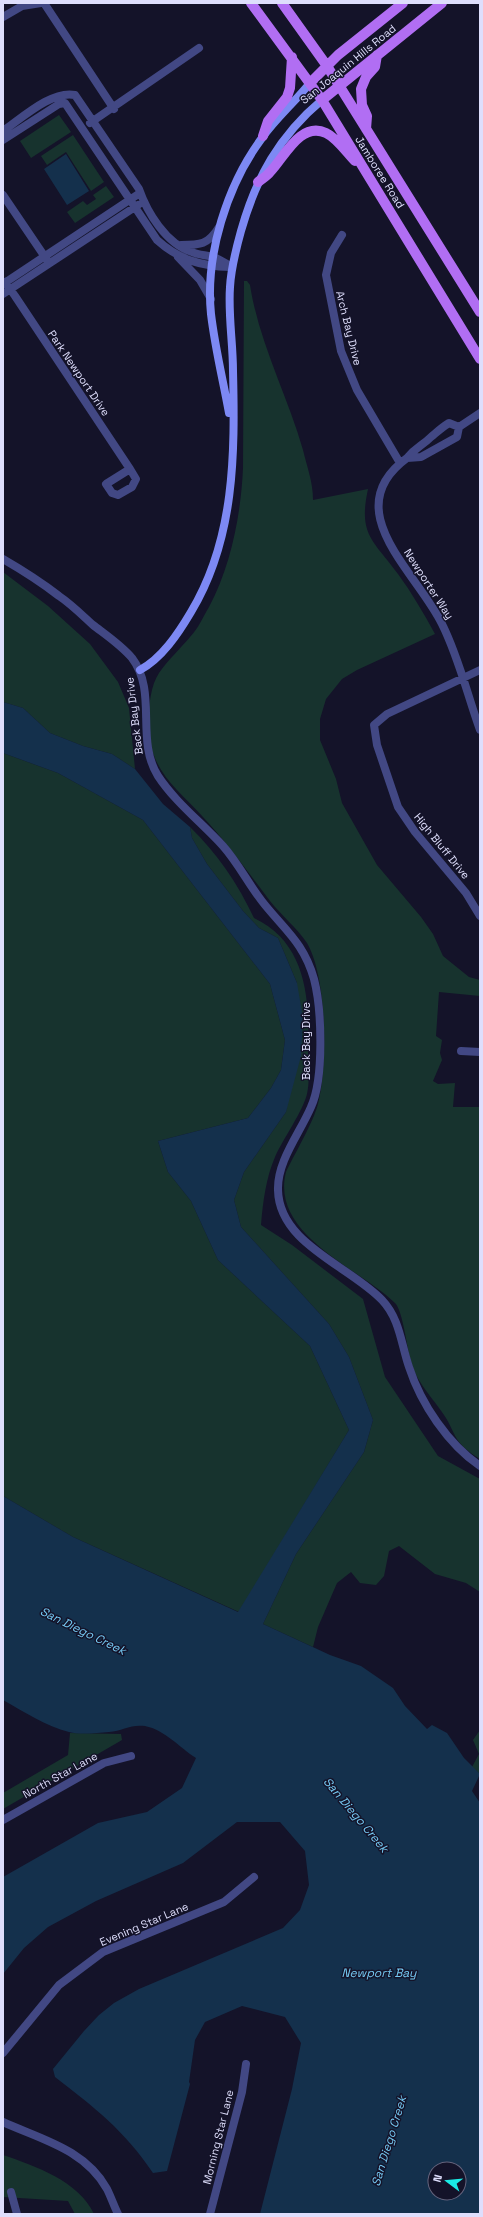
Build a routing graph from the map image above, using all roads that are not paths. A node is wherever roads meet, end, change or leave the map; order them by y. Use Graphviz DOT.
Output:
graph roads {
  1 [pos="41,3"];
  2 [pos="44,3"];
  3 [pos="251,3"];
  4 [pos="282,3"];
  5 [pos="403,3"];
  6 [pos="442,3"];
  7 [pos="3,17"];
  8 [pos="199,48"];
  9 [pos="377,55"];
  10 [pos="292,57"];
  11 [pos="327,66"];
  12 [pos="310,83"];
  13 [pos="339,85"];
  14 [pos="67,94"];
  15 [pos="322,100"];
  16 [pos="65,103"];
  17 [pos="114,109"];
  18 [pos="94,121"];
  19 [pos="83,128"];
  20 [pos="366,129"];
  21 [pos="3,131"];
  22 [pos="263,136"];
  23 [pos="3,140"];
  24 [pos="370,178"];
  25 [pos="258,182"];
  26 [pos="140,193"];
  27 [pos="3,195"];
  28 [pos="129,199"];
  29 [pos="143,201"];
  30 [pos="134,207"];
  31 [pos="221,225"];
  32 [pos="342,235"];
  33 [pos="180,245"];
  34 [pos="177,256"];
  35 [pos="214,257"];
  36 [pos="47,260"];
  37 [pos="212,266"];
  38 [pos="232,267"];
  39 [pos="5,287"];
  40 [pos="211,299"];
  41 [pos="480,312"];
  42 [pos="480,359"];
  43 [pos="480,413"];
  44 [pos="459,427"];
  45 [pos="233,429"];
  46 [pos="432,437"];
  47 [pos="437,447"];
  48 [pos="404,461"];
  49 [pos="130,469"];
  50 [pos="3,558"];
  51 [pos="140,670"];
  52 [pos="480,670"];
  53 [pos="464,678"];
  54 [pos="480,730"];
  55 [pos="480,916"];
  56 [pos="461,1051"];
  57 [pos="480,1052"];
  58 [pos="480,1466"];
  59 [pos="131,1756"];
  60 [pos="3,1820"];
  61 [pos="254,1877"];
  62 [pos="3,2053"];
  63 [pos="246,2064"];
  64 [pos="3,2122"];
  65 [pos="11,2192"];
  66 [pos="17,2214"];
  67 [pos="118,2214"];
  68 [pos="210,2214"];
  1 -- 7 [label="street"];
  2 -- 17 [label="street"];
  3 -- 10 [label="main road, Jamboree Road"];
  4 -- 11 [label="main road, Jamboree Road"];
  5 -- 11 [label="main road, San Joaquin Hills Road"];
  6 -- 9 [label="main road, San Joaquin Hills Road"];
  8 -- 17 [label="street"];
  9 -- 13 [label="main road, San Joaquin Hills Road"];
  9 -- 20 [label="main road"];
  10 -- 12 [label="main road, Jamboree Road"];
  10 -- 22 [label="main road"];
  11 -- 12 [label="main road, San Joaquin Hills Road"];
  11 -- 13 [label="main road, Jamboree Road"];
  12 -- 15 [label="main road, Jamboree Road"];
  12 -- 22 [label="street, San Joaquin Hills Road"];
  13 -- 15 [label="main road, San Joaquin Hills Road"];
  13 -- 20 [label="main road, Jamboree Road"];
  14 -- 16 [label="street"];
  14 -- 18 [label="street"];
  14 -- 21 [label="street"];
  15 -- 24 [label="main road, Jamboree Road"];
  15 -- 25 [label="street, San Joaquin Hills Road"];
  16 -- 19 [label="street"];
  16 -- 23 [label="street"];
  17 -- 18 [label="street"];
  18 -- 19 [label="street"];
  18 -- 26 [label="street"];
  19 -- 28 [label="street"];
  20 -- 41 [label="main road, Jamboree Road"];
  22 -- 31 [label="street, San Joaquin Hills Road"];
  24 -- 25 [label="main road"];
  24 -- 42 [label="main road, Jamboree Road"];
  25 -- 38 [label="street, San Joaquin Hills Road"];
  26 -- 28 [label="street, Park Newport Drive"];
  26 -- 29 [label="street"];
  27 -- 36 [label="street"];
  28 -- 30 [label="street"];
  28 -- 36 [label="street, Park Newport Drive"];
  29 -- 30 [label="street, Park Newport Drive"];
  29 -- 33 [label="street"];
  30 -- 34 [label="street"];
  30 -- 36 [label="street, Park Newport Drive"];
  31 -- 33 [label="street"];
  31 -- 35 [label="street, San Joaquin Hills Road"];
  32 -- 48 [label="street, Arch Bay Drive"];
  33 -- 35 [label="street"];
  34 -- 37 [label="street"];
  34 -- 40 [label="street"];
  35 -- 37 [label="street, San Joaquin Hills Road"];
  35 -- 38 [label="street"];
  36 -- 39 [label="street, Park Newport Drive"];
  37 -- 38 [label="street"];
  37 -- 40 [label="street, San Joaquin Hills Road"];
  38 -- 45 [label="street, San Joaquin Hills Road"];
  39 -- 49 [label="street, Park Newport Drive"];
  40 -- 45 [label="street, San Joaquin Hills Road"];
  43 -- 44 [label="street, Newporter Way"];
  44 -- 46 [label="street, Newporter Way"];
  44 -- 47 [label="street, Newporter Way"];
  45 -- 51 [label="street, San Joaquin Hills Road"];
  46 -- 47 [label="street"];
  46 -- 48 [label="street, Newporter Way"];
  47 -- 48 [label="street, Newporter Way"];
  48 -- 53 [label="street, Newporter Way"];
  50 -- 51 [label="street, Back Bay Drive"];
  51 -- 58 [label="street, Back Bay Drive"];
  52 -- 53 [label="street, High Bluff Drive"];
  53 -- 54 [label="street, Newporter Way"];
  53 -- 55 [label="street, High Bluff Drive"];
  56 -- 57 [label="street"];
  59 -- 60 [label="street, North Star Lane"];
  61 -- 62 [label="street, Evening Star Lane"];
  63 -- 68 [label="street, Morning Star Lane"];
  64 -- 67 [label="street"];
  65 -- 66 [label="street"];
}
